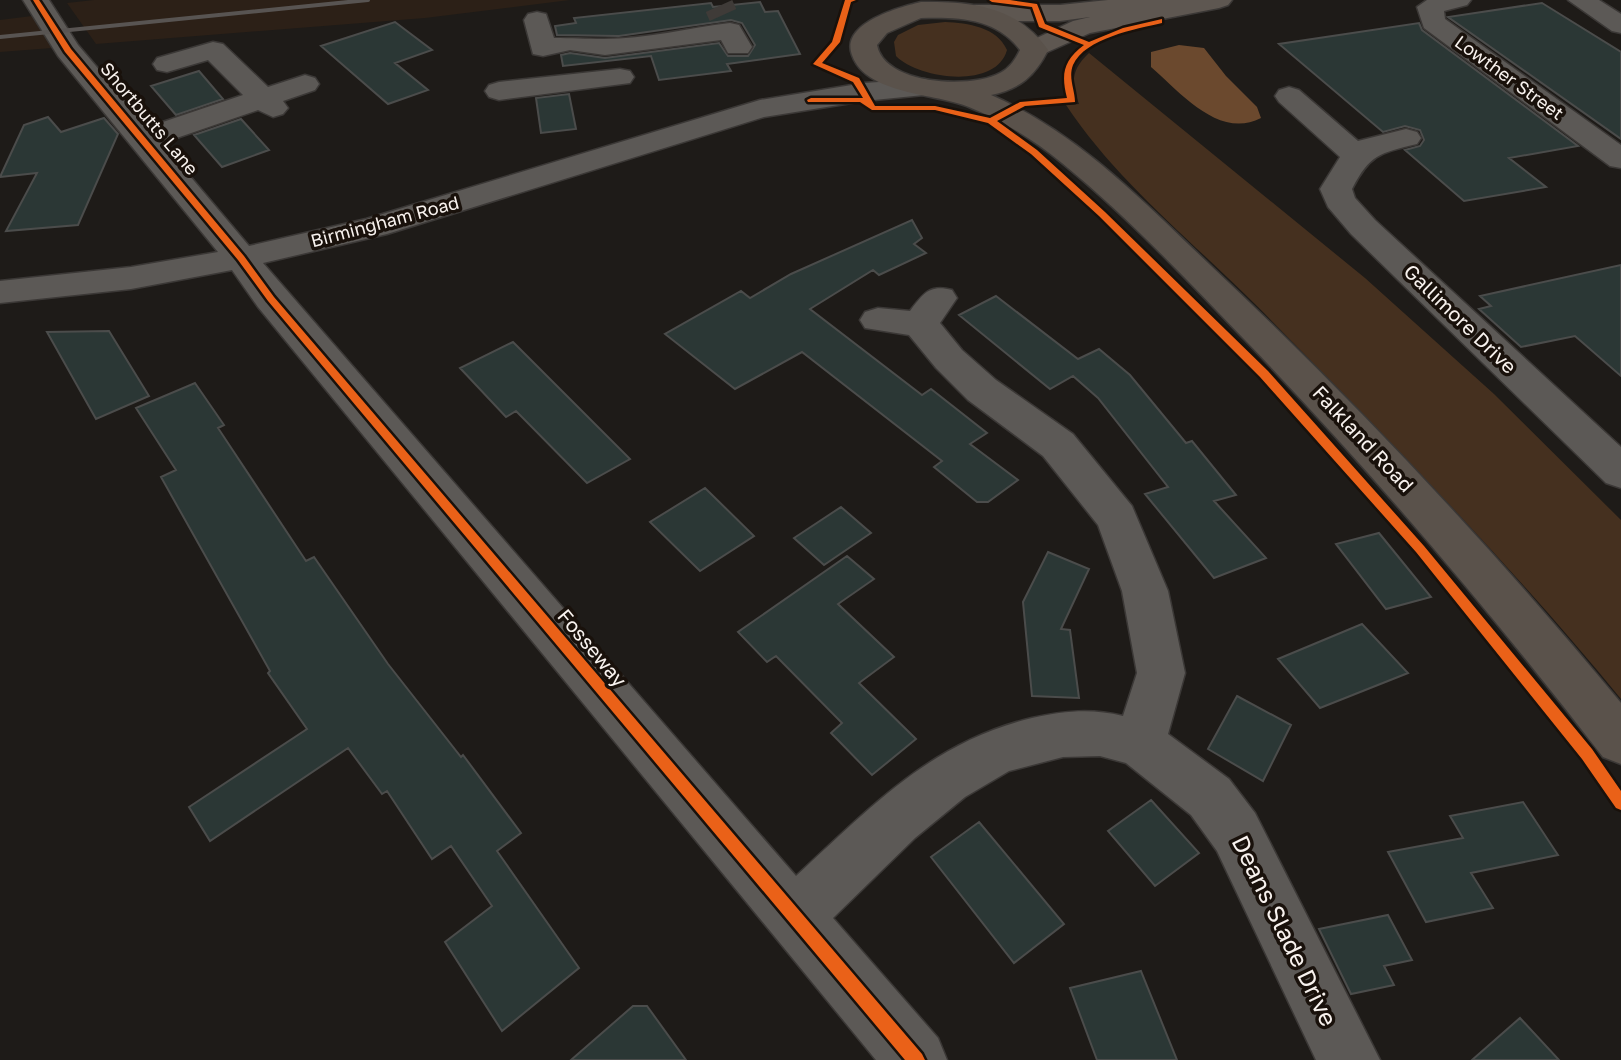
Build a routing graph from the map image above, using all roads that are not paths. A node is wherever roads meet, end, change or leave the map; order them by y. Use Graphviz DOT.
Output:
graph roads {
  1 [pos="868,0"];
  2 [pos="1179,0"];
  3 [pos="1219,0"];
  4 [pos="1458,0"];
  5 [pos="1581,0"];
  6 [pos="47,2"];
  7 [pos="935,4"];
  8 [pos="976,13"];
  9 [pos="537,20"];
  10 [pos="1621,25"];
  11 [pos="730,31"];
  12 [pos="868,38"];
  13 [pos="612,46"];
  14 [pos="1032,58"];
  15 [pos="167,64"];
  16 [pos="305,84"];
  17 [pos="936,89"];
  18 [pos="499,91"];
  19 [pos="1289,96"];
  20 [pos="268,103"];
  21 [pos="760,109"];
  22 [pos="636,110"];
  23 [pos="1406,138"];
  24 [pos="143,139"];
  25 [pos="1356,155"];
  26 [pos="1621,159"];
  27 [pos="1080,160"];
  28 [pos="241,258"];
  29 [pos="0,292"];
  30 [pos="878,320"];
  31 [pos="1621,472"];
  32 [pos="1621,741"];
  33 [pos="1140,743"];
  34 [pos="793,917"];
  35 [pos="916,1060"];
  36 [pos="1349,1060"];
  1 -- 12 [label="highway"];
  2 -- 8 [label="main road"];
  3 -- 14 [label="main road"];
  4 -- 26 [label="street, Lowther Street"];
  5 -- 10 [label="street"];
  6 -- 24 [label="street, Shortbutts Lane"];
  7 -- 8 [label="highway"];
  7 -- 12 [label="highway"];
  8 -- 14 [label="highway"];
  9 -- 13 [label="street"];
  11 -- 13 [label="street"];
  12 -- 17 [label="highway, Falkland Road"];
  12 -- 21 [label="street, Birmingham Road"];
  13 -- 22 [label="street"];
  14 -- 17 [label="highway"];
  14 -- 27 [label="highway, Falkland Road"];
  15 -- 20 [label="street"];
  16 -- 20 [label="street"];
  17 -- 21 [label="street, Birmingham Road"];
  17 -- 27 [label="highway, Falkland Road"];
  18 -- 22 [label="street"];
  19 -- 25 [label="street"];
  20 -- 24 [label="street"];
  21 -- 22 [label="street, Birmingham Road"];
  22 -- 28 [label="street, Birmingham Road"];
  23 -- 25 [label="street"];
  24 -- 28 [label="street, Shortbutts Lane"];
  25 -- 31 [label="street, Gallimore Drive"];
  27 -- 32 [label="highway, Falkland Road"];
  28 -- 29 [label="street, Birmingham Road"];
  28 -- 34 [label="street, Fosseway"];
  30 -- 33 [label="street"];
  33 -- 34 [label="street, Deans Slade Drive"];
  33 -- 36 [label="street, Deans Slade Drive"];
  34 -- 35 [label="street, Fosseway"];
}
